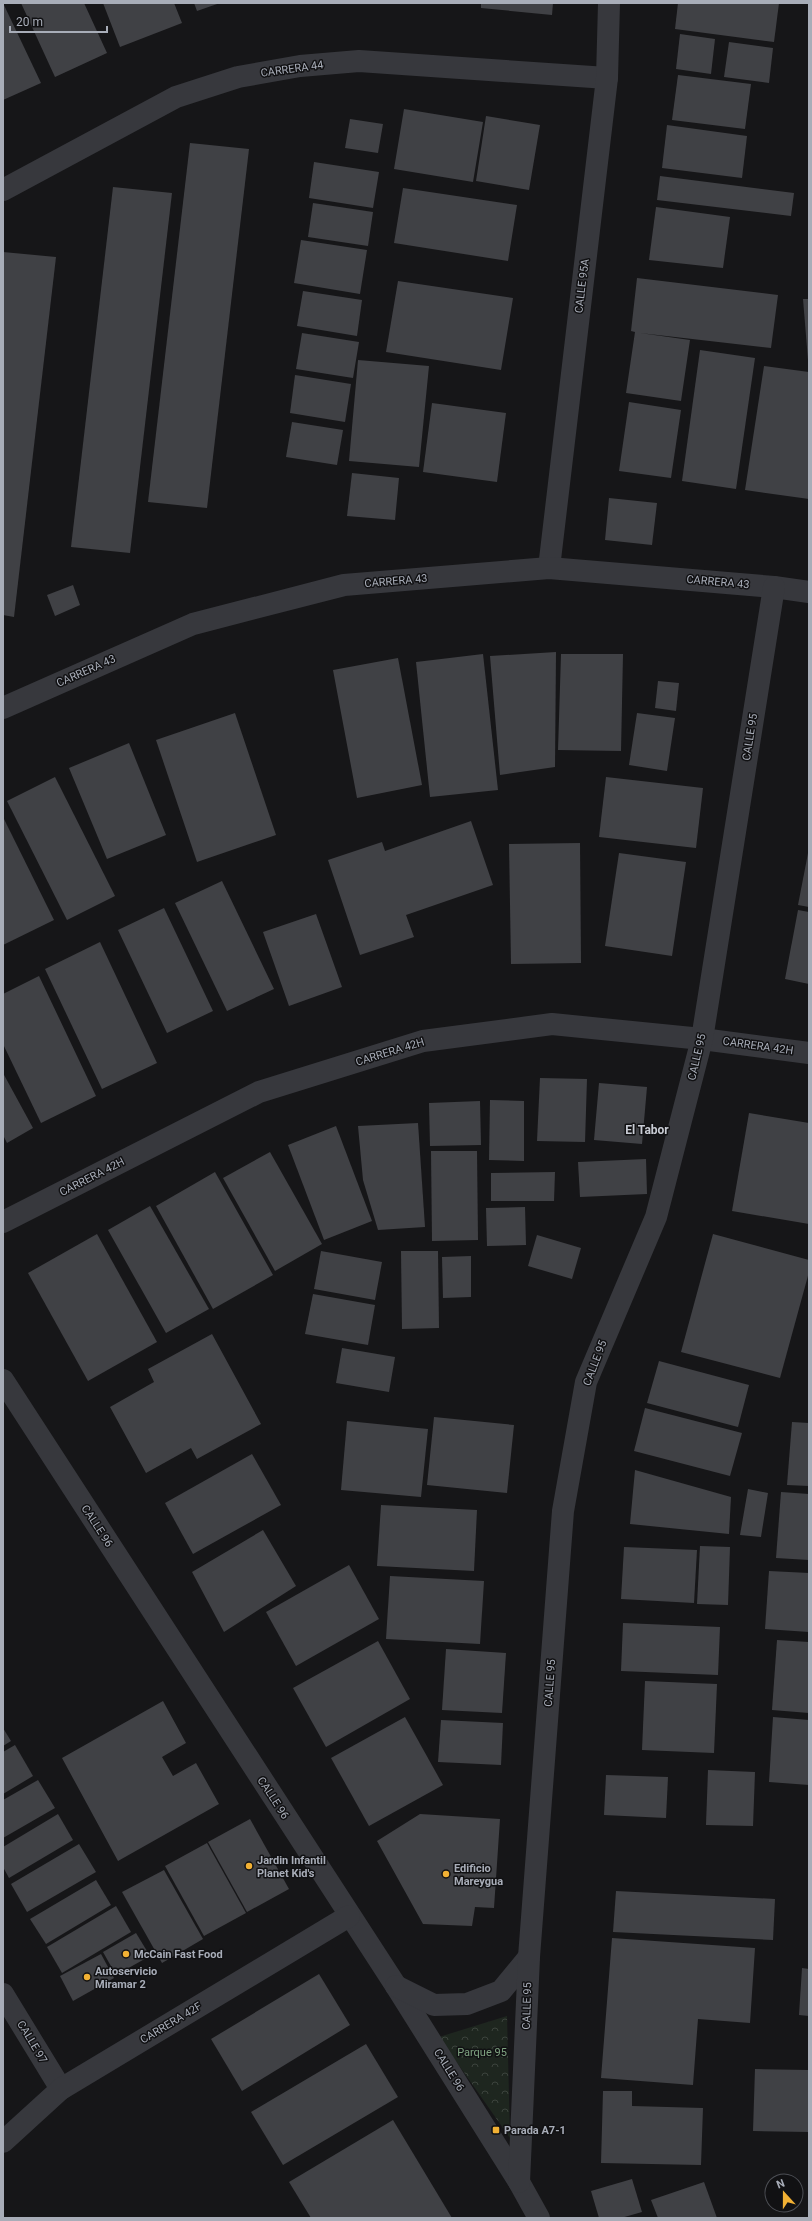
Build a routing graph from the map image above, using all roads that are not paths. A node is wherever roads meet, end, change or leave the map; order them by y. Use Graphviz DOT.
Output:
graph roads {
  1 [pos="609,3"];
  2 [pos="607,78"];
  3 [pos="3,190"];
  4 [pos="549,568"];
  5 [pos="774,587"];
  6 [pos="809,592"];
  7 [pos="3,708"];
  8 [pos="702,1039"];
  9 [pos="809,1053"];
  10 [pos="3,1222"];
  11 [pos="3,1380"];
  12 [pos="349,1916"];
  13 [pos="529,1957"];
  14 [pos="396,1986"];
  15 [pos="3,1994"];
  16 [pos="61,2089"];
  17 [pos="3,2142"];
  18 [pos="520,2182"];
  19 [pos="539,2218"];
  1 -- 2 [label="street, CALLE 95A"];
  2 -- 3 [label="street, CARRERA 44"];
  2 -- 4 [label="street, CALLE 95A"];
  4 -- 5 [label="street, CARRERA 43"];
  4 -- 7 [label="street, CARRERA 43"];
  5 -- 6 [label="street, CARRERA 43"];
  5 -- 8 [label="street, CALLE 95"];
  8 -- 9 [label="street, CARRERA 42H"];
  8 -- 10 [label="street, CARRERA 42H"];
  8 -- 13 [label="street, CALLE 95"];
  11 -- 12 [label="street, CALLE 96"];
  12 -- 14 [label="street, CALLE 96"];
  12 -- 16 [label="street, CARRERA 42F"];
  13 -- 14 [label="street"];
  13 -- 18 [label="street, CALLE 95"];
  14 -- 18 [label="street, CALLE 96"];
  15 -- 16 [label="street, CALLE 97"];
  16 -- 17 [label="street, CARRERA 42F"];
  18 -- 19 [label="street, CALLE 96"];
}
